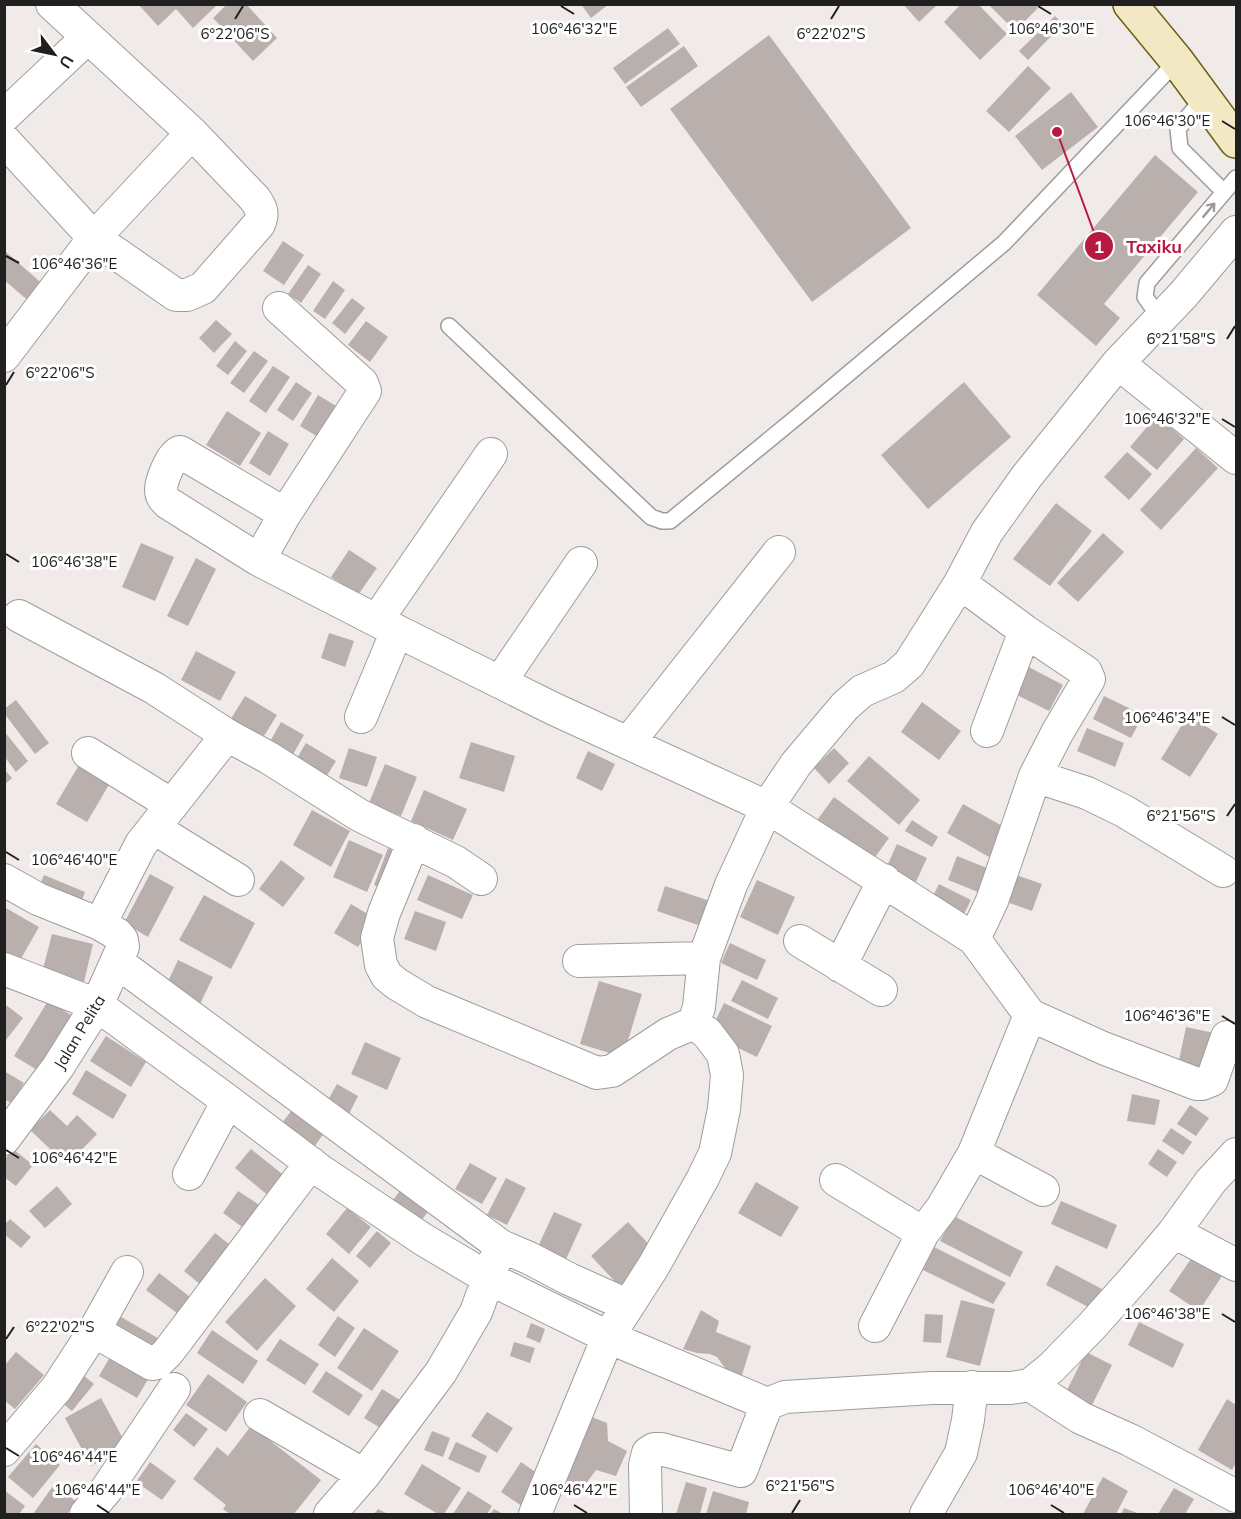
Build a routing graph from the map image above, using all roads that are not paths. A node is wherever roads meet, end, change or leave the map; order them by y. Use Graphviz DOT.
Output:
graph roads {
  1 [pos="52,4"];
  2 [pos="1130,4"];
  3 [pos="88,37"];
  4 [pos="1177,61"];
  5 [pos="1204,97"];
  6 [pos="4,116"];
  7 [pos="192,133"];
  8 [pos="4,140"];
  9 [pos="1236,141"];
  10 [pos="1236,178"];
  11 [pos="1224,192"];
  12 [pos="1236,232"];
  13 [pos="94,238"];
  14 [pos="279,308"];
  15 [pos="1161,319"];
  16 [pos="449,326"];
  17 [pos="4,356"];
  18 [pos="1118,363"];
  19 [pos="491,453"];
  20 [pos="1236,458"];
  21 [pos="285,514"];
  22 [pos="779,552"];
  23 [pos="259,560"];
  24 [pos="581,564"];
  25 [pos="960,583"];
  26 [pos="19,616"];
  27 [pos="387,626"];
  28 [pos="1025,631"];
  29 [pos="500,682"];
  30 [pos="361,717"];
  31 [pos="987,731"];
  32 [pos="227,735"];
  33 [pos="629,742"];
  34 [pos="88,753"];
  35 [pos="1035,776"];
  36 [pos="767,807"];
  37 [pos="163,816"];
  38 [pos="414,840"];
  39 [pos="1223,871"];
  40 [pos="481,879"];
  41 [pos="4,880"];
  42 [pos="238,880"];
  43 [pos="884,880"];
  44 [pos="100,924"];
  45 [pos="974,939"];
  46 [pos="800,941"];
  47 [pos="704,958"];
  48 [pos="579,961"];
  49 [pos="117,962"];
  50 [pos="840,966"];
  51 [pos="4,969"];
  52 [pos="881,990"];
  53 [pos="97,1005"];
  54 [pos="1030,1014"];
  55 [pos="694,1023"];
  56 [pos="1227,1037"];
  57 [pos="228,1101"];
  58 [pos="4,1139"];
  59 [pos="974,1153"];
  60 [pos="1236,1154"];
  61 [pos="311,1163"];
  62 [pos="189,1174"];
  63 [pos="836,1180"];
  64 [pos="1042,1190"];
  65 [pos="1174,1232"];
  66 [pos="923,1233"];
  67 [pos="501,1246"];
  68 [pos="1236,1265"];
  69 [pos="127,1272"];
  70 [pos="488,1278"];
  71 [pos="627,1305"];
  72 [pos="875,1326"];
  73 [pos="94,1331"];
  74 [pos="608,1337"];
  75 [pos="1030,1385"];
  76 [pos="972,1387"];
  77 [pos="174,1389"];
  78 [pos="767,1404"];
  79 [pos="260,1415"];
  80 [pos="4,1450"];
  81 [pos="364,1475"];
  82 [pos="1236,1496"];
  83 [pos="86,1515"];
  84 [pos="330,1515"];
  85 [pos="535,1515"];
  86 [pos="646,1515"];
  87 [pos="926,1515"];
  1 -- 3 [label="street"];
  2 -- 4 [label="main road"];
  3 -- 6 [label="street"];
  3 -- 7 [label="street"];
  4 -- 5 [label="main road"];
  4 -- 16 [label="lane"];
  5 -- 9 [label="main road"];
  5 -- 11 [label="lane"];
  7 -- 13 [label="street"];
  7 -- 13 [label="street"];
  8 -- 13 [label="street"];
  10 -- 11 [label="lane"];
  15 -- 11 [label="lane, one-way"];
  12 -- 15 [label="street"];
  13 -- 17 [label="street"];
  14 -- 21 [label="street"];
  15 -- 18 [label="street"];
  18 -- 20 [label="street"];
  18 -- 25 [label="street"];
  19 -- 27 [label="street"];
  21 -- 23 [label="street"];
  21 -- 23 [label="street"];
  22 -- 33 [label="street"];
  23 -- 27 [label="street"];
  24 -- 29 [label="street"];
  25 -- 28 [label="street"];
  25 -- 36 [label="street"];
  26 -- 32 [label="street"];
  27 -- 29 [label="street"];
  27 -- 30 [label="street"];
  28 -- 31 [label="street"];
  28 -- 35 [label="street"];
  29 -- 33 [label="street"];
  32 -- 37 [label="street"];
  32 -- 38 [label="street"];
  33 -- 36 [label="street"];
  34 -- 37 [label="street"];
  35 -- 39 [label="street"];
  35 -- 45 [label="street"];
  36 -- 43 [label="street"];
  36 -- 47 [label="street"];
  37 -- 42 [label="street"];
  37 -- 44 [label="street"];
  38 -- 40 [label="street"];
  38 -- 55 [label="street"];
  41 -- 44 [label="street"];
  43 -- 45 [label="street"];
  43 -- 50 [label="street"];
  44 -- 49 [label="street, Jalan Pelita"];
  45 -- 54 [label="street"];
  46 -- 50 [label="street"];
  47 -- 48 [label="street"];
  47 -- 55 [label="street"];
  49 -- 53 [label="street, Jalan Pelita"];
  49 -- 67 [label="street"];
  50 -- 52 [label="street"];
  51 -- 53 [label="street"];
  53 -- 57 [label="street"];
  53 -- 58 [label="street, Jalan Pelita"];
  54 -- 56 [label="street"];
  54 -- 59 [label="street"];
  55 -- 71 [label="street"];
  57 -- 61 [label="street"];
  57 -- 62 [label="street"];
  59 -- 64 [label="street"];
  59 -- 66 [label="street"];
  60 -- 65 [label="street"];
  61 -- 70 [label="street"];
  61 -- 73 [label="street"];
  63 -- 66 [label="street"];
  65 -- 68 [label="street"];
  65 -- 75 [label="street"];
  66 -- 72 [label="street"];
  67 -- 70 [label="street"];
  67 -- 71 [label="street"];
  69 -- 73 [label="street"];
  70 -- 74 [label="street"];
  70 -- 81 [label="street"];
  71 -- 74 [label="street"];
  73 -- 80 [label="street"];
  74 -- 78 [label="street"];
  74 -- 85 [label="street"];
  75 -- 76 [label="street"];
  75 -- 82 [label="street"];
  76 -- 78 [label="street"];
  76 -- 87 [label="street"];
  77 -- 83 [label="street"];
  78 -- 86 [label="street"];
  79 -- 81 [label="street"];
  81 -- 84 [label="street"];
}
